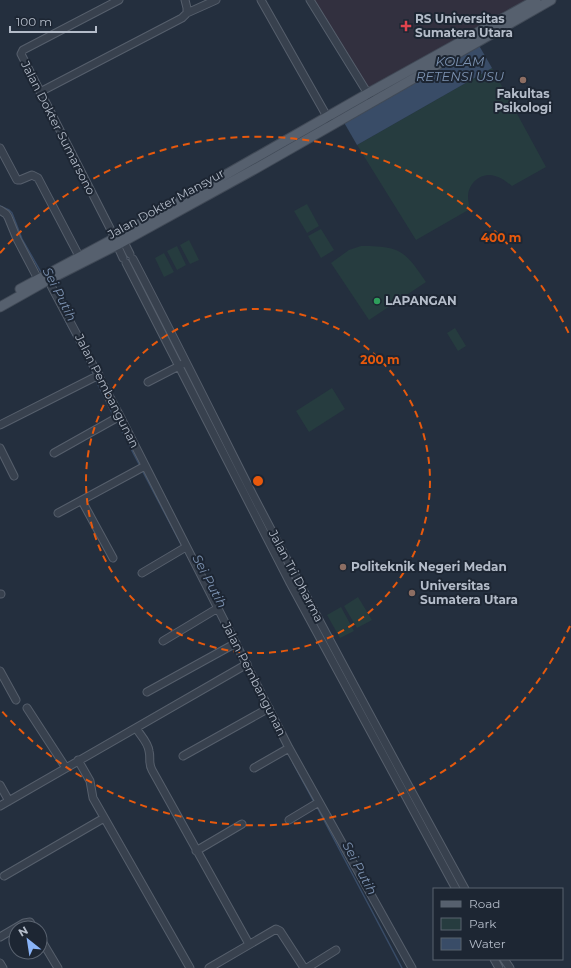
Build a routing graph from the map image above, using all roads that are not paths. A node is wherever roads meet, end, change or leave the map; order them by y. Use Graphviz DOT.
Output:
graph roads {
  1 [pos="119,0"];
  2 [pos="184,0"];
  3 [pos="216,0"];
  4 [pos="262,0"];
  5 [pos="310,0"];
  6 [pos="536,0"];
  7 [pos="551,0"];
  8 [pos="187,13"];
  9 [pos="475,38"];
  10 [pos="40,92"];
  11 [pos="370,98"];
  12 [pos="337,111"];
  13 [pos="327,116"];
  14 [pos="342,119"];
  15 [pos="332,125"];
  16 [pos="0,148"];
  17 [pos="0,210"];
  18 [pos="118,242"];
  19 [pos="79,256"];
  20 [pos="44,279"];
  21 [pos="0,300"];
  22 [pos="0,307"];
  23 [pos="170,330"];
  24 [pos="162,333"];
  25 [pos="187,362"];
  26 [pos="179,366"];
  27 [pos="96,377"];
  28 [pos="148,382"];
  29 [pos="117,418"];
  30 [pos="0,425"];
  31 [pos="0,448"];
  32 [pos="54,454"];
  33 [pos="142,467"];
  34 [pos="14,476"];
  35 [pos="82,501"];
  36 [pos="58,514"];
  37 [pos="184,548"];
  38 [pos="113,558"];
  39 [pos="142,573"];
  40 [pos="216,609"];
  41 [pos="163,641"];
  42 [pos="234,644"];
  43 [pos="244,665"];
  44 [pos="0,671"];
  45 [pos="147,692"];
  46 [pos="16,700"];
  47 [pos="27,708"];
  48 [pos="267,709"];
  49 [pos="136,728"];
  50 [pos="288,749"];
  51 [pos="183,756"];
  52 [pos="78,760"];
  53 [pos="66,768"];
  54 [pos="254,768"];
  55 [pos="0,785"];
  56 [pos="9,801"];
  57 [pos="316,804"];
  58 [pos="414,804"];
  59 [pos="0,806"];
  60 [pos="104,818"];
  61 [pos="289,820"];
  62 [pos="242,824"];
  63 [pos="196,852"];
  64 [pos="4,876"];
  65 [pos="456,888"];
  66 [pos="464,888"];
  67 [pos="249,944"];
  68 [pos="336,950"];
  69 [pos="48,951"];
  70 [pos="0,963"];
  71 [pos="3,968"];
  72 [pos="58,968"];
  73 [pos="190,968"];
  74 [pos="209,968"];
  75 [pos="304,968"];
  76 [pos="307,968"];
  77 [pos="412,968"];
  1 -- 10 [label="street, Jalan Dokter Sumarsono"];
  2 -- 8 [label="street"];
  3 -- 8 [label="street"];
  4 -- 13 [label="street"];
  5 -- 11 [label="street"];
  6 -- 9 [label="main road, Jalan Dokter Mansyur"];
  7 -- 9 [label="main road, Jalan Dokter Mansyur"];
  8 -- 10 [label="street"];
  9 -- 11 [label="main road, Jalan Dokter Mansyur"];
  10 -- 18 [label="street, Jalan Dokter Sumarsono"];
  11 -- 12 [label="main road, Jalan Dokter Mansyur"];
  11 -- 14 [label="main road, Jalan Dokter Mansyur"];
  12 -- 13 [label="main road, Jalan Dokter Mansyur"];
  12 -- 14 [label="street"];
  13 -- 15 [label="street"];
  13 -- 18 [label="main road, Jalan Dokter Mansyur"];
  14 -- 15 [label="main road, Jalan Dokter Mansyur"];
  15 -- 18 [label="main road, Jalan Dokter Mansyur"];
  16 -- 19 [label="street"];
  17 -- 20 [label="street, Jalan Pembangunan"];
  18 -- 19 [label="main road, Jalan Dokter Mansyur"];
  18 -- 20 [label="main road, Jalan Dokter Mansyur"];
  18 -- 23 [label="street, Jalan Tri Dharma"];
  18 -- 24 [label="street, Jalan Tri Dharma"];
  19 -- 20 [label="main road, Jalan Dokter Mansyur"];
  20 -- 21 [label="main road, Jalan Dokter Mansyur"];
  20 -- 22 [label="main road, Jalan Dokter Mansyur"];
  20 -- 27 [label="street, Jalan Pembangunan"];
  23 -- 24 [label="street"];
  23 -- 25 [label="street, Jalan Tri Dharma"];
  24 -- 26 [label="street, Jalan Tri Dharma"];
  25 -- 26 [label="street"];
  25 -- 58 [label="street, Jalan Tri Dharma"];
  26 -- 28 [label="street"];
  26 -- 58 [label="street, Jalan Tri Dharma"];
  27 -- 29 [label="street, Jalan Pembangunan"];
  27 -- 30 [label="street"];
  29 -- 32 [label="street"];
  29 -- 33 [label="street, Jalan Pembangunan"];
  31 -- 34 [label="street"];
  33 -- 35 [label="street"];
  33 -- 37 [label="street, Jalan Pembangunan"];
  35 -- 36 [label="street"];
  35 -- 38 [label="street"];
  37 -- 39 [label="street"];
  37 -- 40 [label="street, Jalan Pembangunan"];
  40 -- 41 [label="street"];
  40 -- 42 [label="street, Jalan Pembangunan"];
  42 -- 43 [label="street, Jalan Pembangunan"];
  42 -- 45 [label="street"];
  43 -- 48 [label="street, Jalan Pembangunan"];
  43 -- 49 [label="street"];
  44 -- 46 [label="street"];
  47 -- 53 [label="street"];
  48 -- 50 [label="street, Jalan Pembangunan"];
  48 -- 51 [label="street"];
  49 -- 52 [label="street"];
  49 -- 63 [label="street"];
  50 -- 54 [label="street"];
  50 -- 57 [label="street, Jalan Pembangunan"];
  52 -- 53 [label="street"];
  52 -- 60 [label="street"];
  53 -- 56 [label="street"];
  55 -- 56 [label="street"];
  56 -- 59 [label="street"];
  57 -- 61 [label="street"];
  57 -- 77 [label="street, Jalan Pembangunan"];
  58 -- 65 [label="street, Jalan Tri Dharma"];
  58 -- 66 [label="street, Jalan Tri Dharma"];
  60 -- 64 [label="street"];
  60 -- 73 [label="street"];
  62 -- 63 [label="street"];
  63 -- 67 [label="street"];
  67 -- 74 [label="street"];
  67 -- 75 [label="street"];
  68 -- 76 [label="street"];
  69 -- 72 [label="street"];
  70 -- 71 [label="street"];
}
